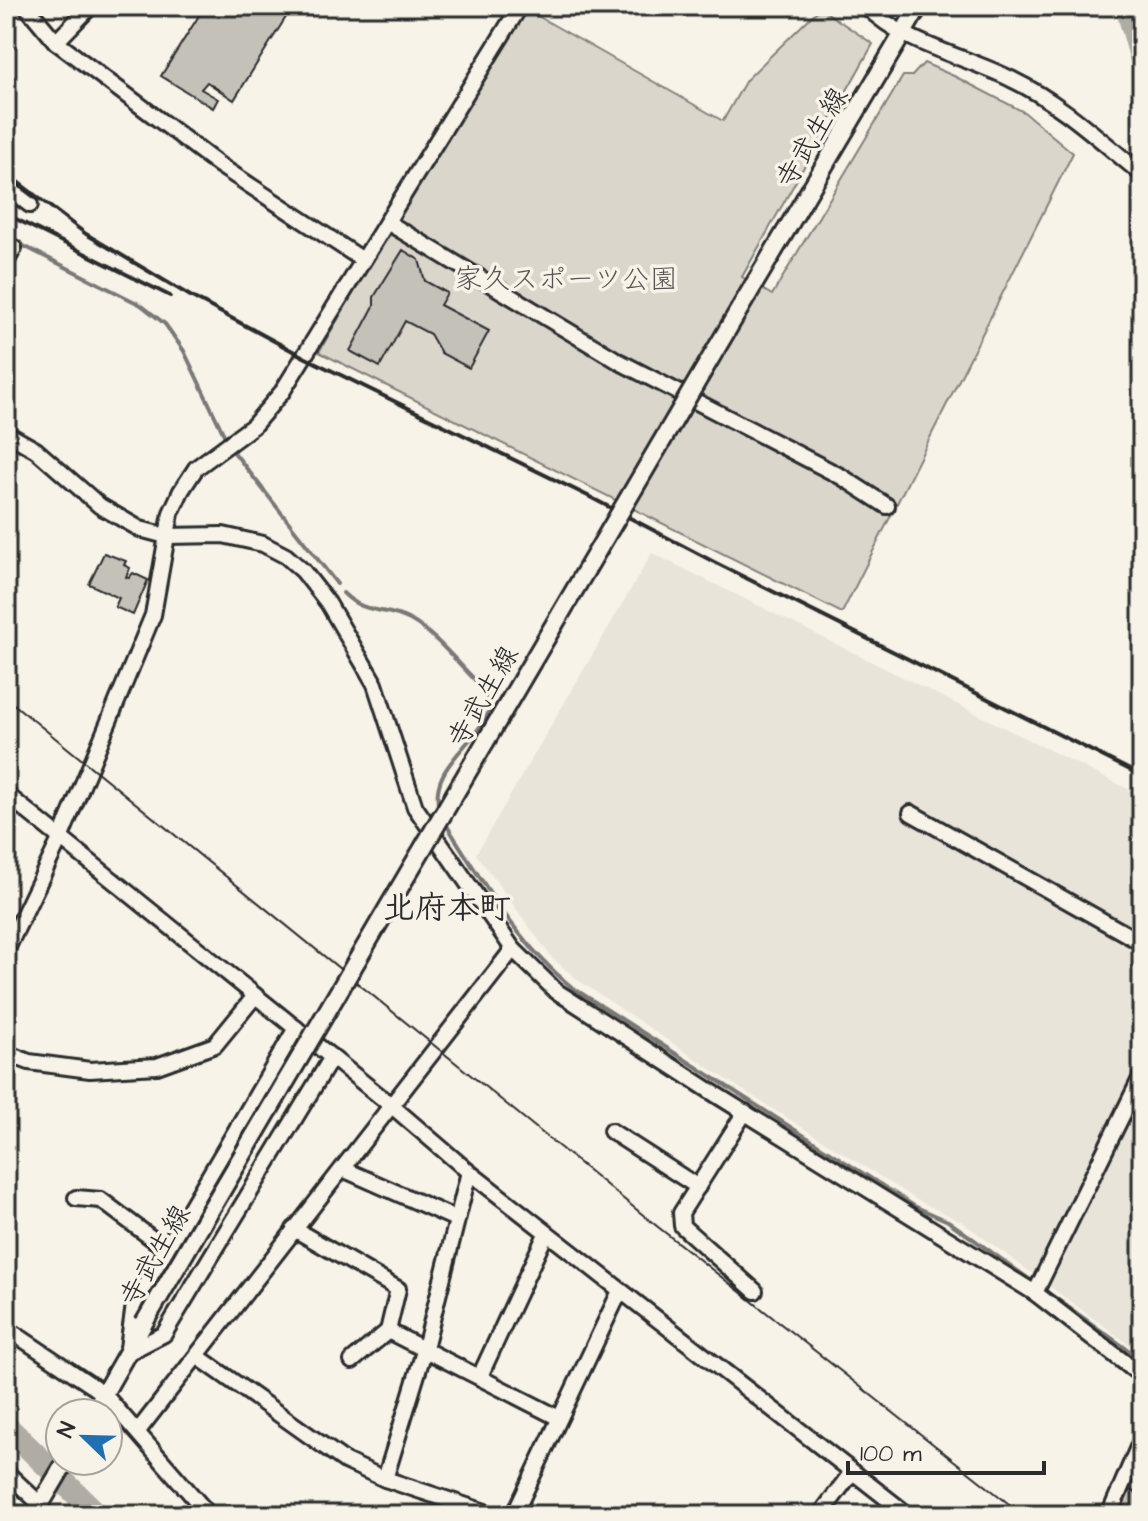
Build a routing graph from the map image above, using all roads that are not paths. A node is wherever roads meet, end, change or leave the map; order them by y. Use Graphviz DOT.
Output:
graph roads {
  1 [pos="26,6"];
  2 [pos="91,6"];
  3 [pos="520,6"];
  4 [pos="866,6"];
  5 [pos="918,6"];
  6 [pos="903,34"];
  7 [pos="56,42"];
  8 [pos="1142,174"];
  9 [pos="6,187"];
  10 [pos="30,205"];
  11 [pos="387,222"];
  12 [pos="14,248"];
  13 [pos="363,260"];
  14 [pos="6,262"];
  15 [pos="6,433"];
  16 [pos="887,506"];
  17 [pos="166,536"];
  18 [pos="6,794"];
  19 [pos="911,813"];
  20 [pos="60,839"];
  21 [pos="1142,943"];
  22 [pos="513,949"];
  23 [pos="6,951"];
  24 [pos="255,996"];
  25 [pos="296,1028"];
  26 [pos="6,1053"];
  27 [pos="332,1057"];
  28 [pos="1142,1075"];
  29 [pos="392,1106"];
  30 [pos="745,1112"];
  31 [pos="611,1131"];
  32 [pos="343,1169"];
  33 [pos="469,1172"];
  34 [pos="698,1187"];
  35 [pos="76,1198"];
  36 [pos="456,1219"];
  37 [pos="294,1229"];
  38 [pos="546,1234"];
  39 [pos="166,1249"];
  40 [pos="620,1291"];
  41 [pos="755,1291"];
  42 [pos="1035,1293"];
  43 [pos="6,1328"];
  44 [pos="388,1331"];
  45 [pos="425,1348"];
  46 [pos="127,1353"];
  47 [pos="197,1356"];
  48 [pos="352,1361"];
  49 [pos="480,1376"];
  50 [pos="1142,1376"];
  51 [pos="91,1397"];
  52 [pos="101,1397"];
  53 [pos="559,1418"];
  54 [pos="124,1421"];
  55 [pos="138,1431"];
  56 [pos="1142,1438"];
  57 [pos="6,1472"];
  58 [pos="852,1472"];
  59 [pos="57,1477"];
  60 [pos="385,1479"];
  61 [pos="40,1505"];
  62 [pos="209,1515"];
  63 [pos="494,1515"];
  64 [pos="514,1515"];
  65 [pos="820,1515"];
  66 [pos="908,1515"];
  67 [pos="1109,1515"];
  1 -- 7 [label="street"];
  2 -- 7 [label="street"];
  3 -- 11 [label="street"];
  4 -- 6 [label="street"];
  5 -- 6 [label="main road, 寺武生線"];
  6 -- 8 [label="street"];
  6 -- 46 [label="main road, 寺武生線, bridge"];
  7 -- 13 [label="street"];
  9 -- 10 [label="street"];
  11 -- 13 [label="street"];
  11 -- 16 [label="street"];
  12 -- 14 [label="street"];
  13 -- 17 [label="street"];
  15 -- 17 [label="street"];
  17 -- 20 [label="street"];
  17 -- 22 [label="street"];
  18 -- 20 [label="street"];
  19 -- 21 [label="street"];
  20 -- 23 [label="street"];
  20 -- 24 [label="street"];
  22 -- 29 [label="street"];
  22 -- 30 [label="street"];
  24 -- 25 [label="street"];
  24 -- 26 [label="street"];
  25 -- 27 [label="street"];
  25 -- 39 [label="street"];
  27 -- 29 [label="street"];
  27 -- 46 [label="street"];
  28 -- 42 [label="street"];
  29 -- 32 [label="street"];
  29 -- 33 [label="street"];
  30 -- 34 [label="street"];
  30 -- 42 [label="street"];
  31 -- 34 [label="street"];
  32 -- 36 [label="street"];
  32 -- 37 [label="street"];
  33 -- 36 [label="street"];
  33 -- 38 [label="street"];
  34 -- 41 [label="street"];
  35 -- 39 [label="street"];
  36 -- 45 [label="street"];
  37 -- 44 [label="street"];
  37 -- 47 [label="street"];
  38 -- 40 [label="street"];
  38 -- 49 [label="street"];
  39 -- 46 [label="street"];
  40 -- 53 [label="street"];
  40 -- 58 [label="street"];
  42 -- 50 [label="street"];
  43 -- 51 [label="street"];
  44 -- 45 [label="street"];
  44 -- 48 [label="street"];
  45 -- 49 [label="street"];
  45 -- 60 [label="street"];
  46 -- 52 [label="main road, 寺武生線"];
  47 -- 55 [label="street"];
  47 -- 60 [label="street"];
  49 -- 53 [label="street"];
  53 -- 64 [label="street"];
  54 -- 55 [label="street"];
  55 -- 62 [label="street"];
  56 -- 67 [label="street"];
  57 -- 61 [label="street"];
  58 -- 65 [label="street"];
  58 -- 66 [label="street"];
  59 -- 61 [label="main road"];
  60 -- 63 [label="street"];
}
